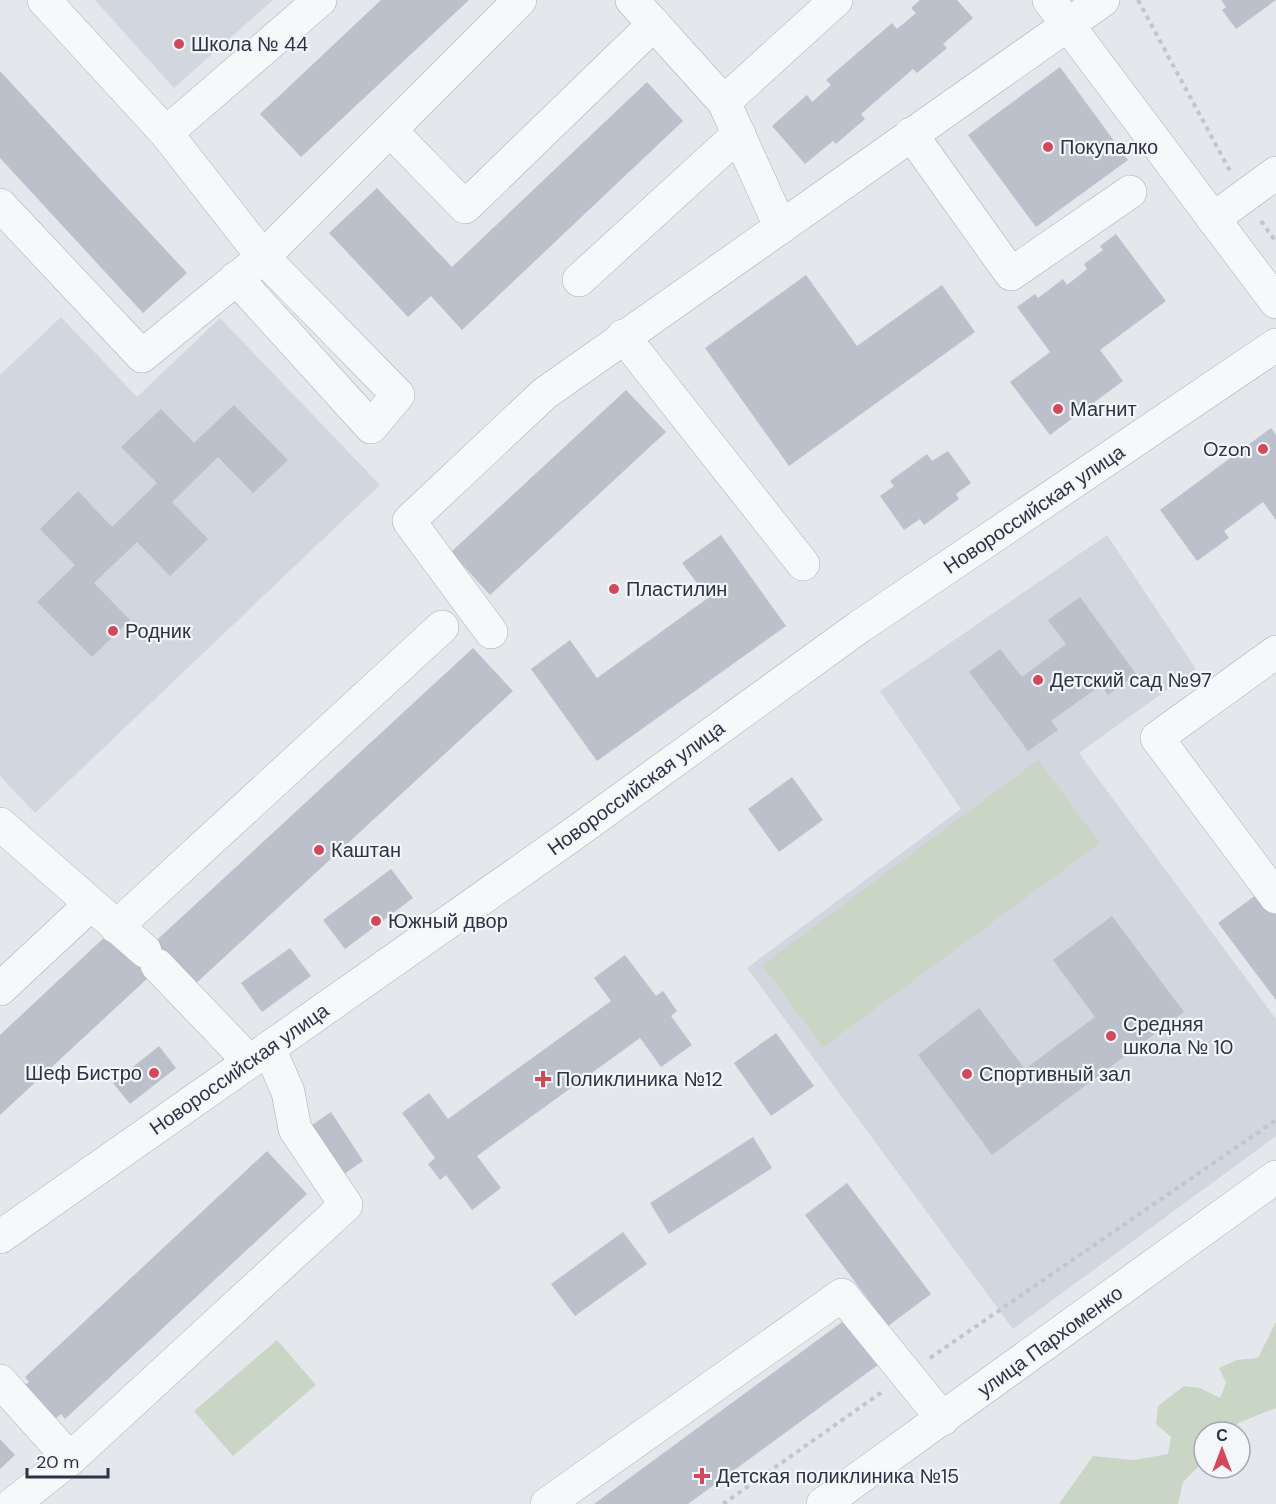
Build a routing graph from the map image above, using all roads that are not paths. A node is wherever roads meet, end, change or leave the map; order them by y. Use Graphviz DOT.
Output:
graph roads {
  1 [pos="44,0"];
  2 [pos="320,0"];
  3 [pos="520,0"];
  4 [pos="632,0"];
  5 [pos="836,0"];
  6 [pos="1103,0"];
  7 [pos="1058,12"];
  8 [pos="654,24"];
  9 [pos="724,102"];
  10 [pos="390,130"];
  11 [pos="166,133"];
  12 [pos="739,134"];
  13 [pos="911,134"];
  14 [pos="1276,173"];
  15 [pos="1130,192"];
  16 [pos="0,205"];
  17 [pos="1214,219"];
  18 [pos="780,226"];
  19 [pos="263,257"];
  20 [pos="236,278"];
  21 [pos="579,280"];
  22 [pos="1276,302"];
  23 [pos="623,336"];
  24 [pos="1276,345"];
  25 [pos="803,564"];
  26 [pos="442,627"];
  27 [pos="491,632"];
  28 [pos="1276,652"];
  29 [pos="0,824"];
  30 [pos="1276,897"];
  31 [pos="90,904"];
  32 [pos="116,927"];
  33 [pos="0,990"];
  34 [pos="259,1054"];
  35 [pos="1276,1177"];
  36 [pos="0,1237"];
  37 [pos="0,1381"];
  38 [pos="943,1419"];
  39 [pos="70,1459"];
  40 [pos="826,1503"];
  41 [pos="13,1504"];
  42 [pos="547,1504"];
  1 -- 11 [label="street"];
  2 -- 11 [label="street"];
  3 -- 10 [label="street"];
  4 -- 8 [label="street"];
  5 -- 9 [label="street"];
  6 -- 7 [label="street"];
  7 -- 13 [label="street"];
  7 -- 17 [label="street"];
  8 -- 9 [label="street"];
  8 -- 10 [label="street"];
  9 -- 12 [label="street"];
  10 -- 19 [label="street"];
  11 -- 19 [label="street"];
  12 -- 18 [label="street"];
  12 -- 21 [label="street"];
  13 -- 15 [label="street"];
  13 -- 18 [label="street"];
  14 -- 17 [label="street"];
  16 -- 20 [label="street"];
  17 -- 22 [label="street"];
  18 -- 23 [label="street"];
  19 -- 20 [label="street"];
  19 -- 20 [label="street"];
  23 -- 25 [label="street"];
  23 -- 27 [label="street"];
  24 -- 34 [label="street, Новороссийская улица"];
  26 -- 32 [label="street"];
  28 -- 30 [label="street"];
  29 -- 31 [label="street"];
  31 -- 32 [label="street"];
  31 -- 33 [label="street"];
  32 -- 34 [label="street"];
  34 -- 36 [label="street, Новороссийская улица"];
  34 -- 39 [label="street"];
  35 -- 38 [label="street, улица Пархоменко"];
  37 -- 39 [label="street"];
  38 -- 40 [label="street, улица Пархоменко"];
  38 -- 42 [label="street"];
  39 -- 41 [label="street"];
}
